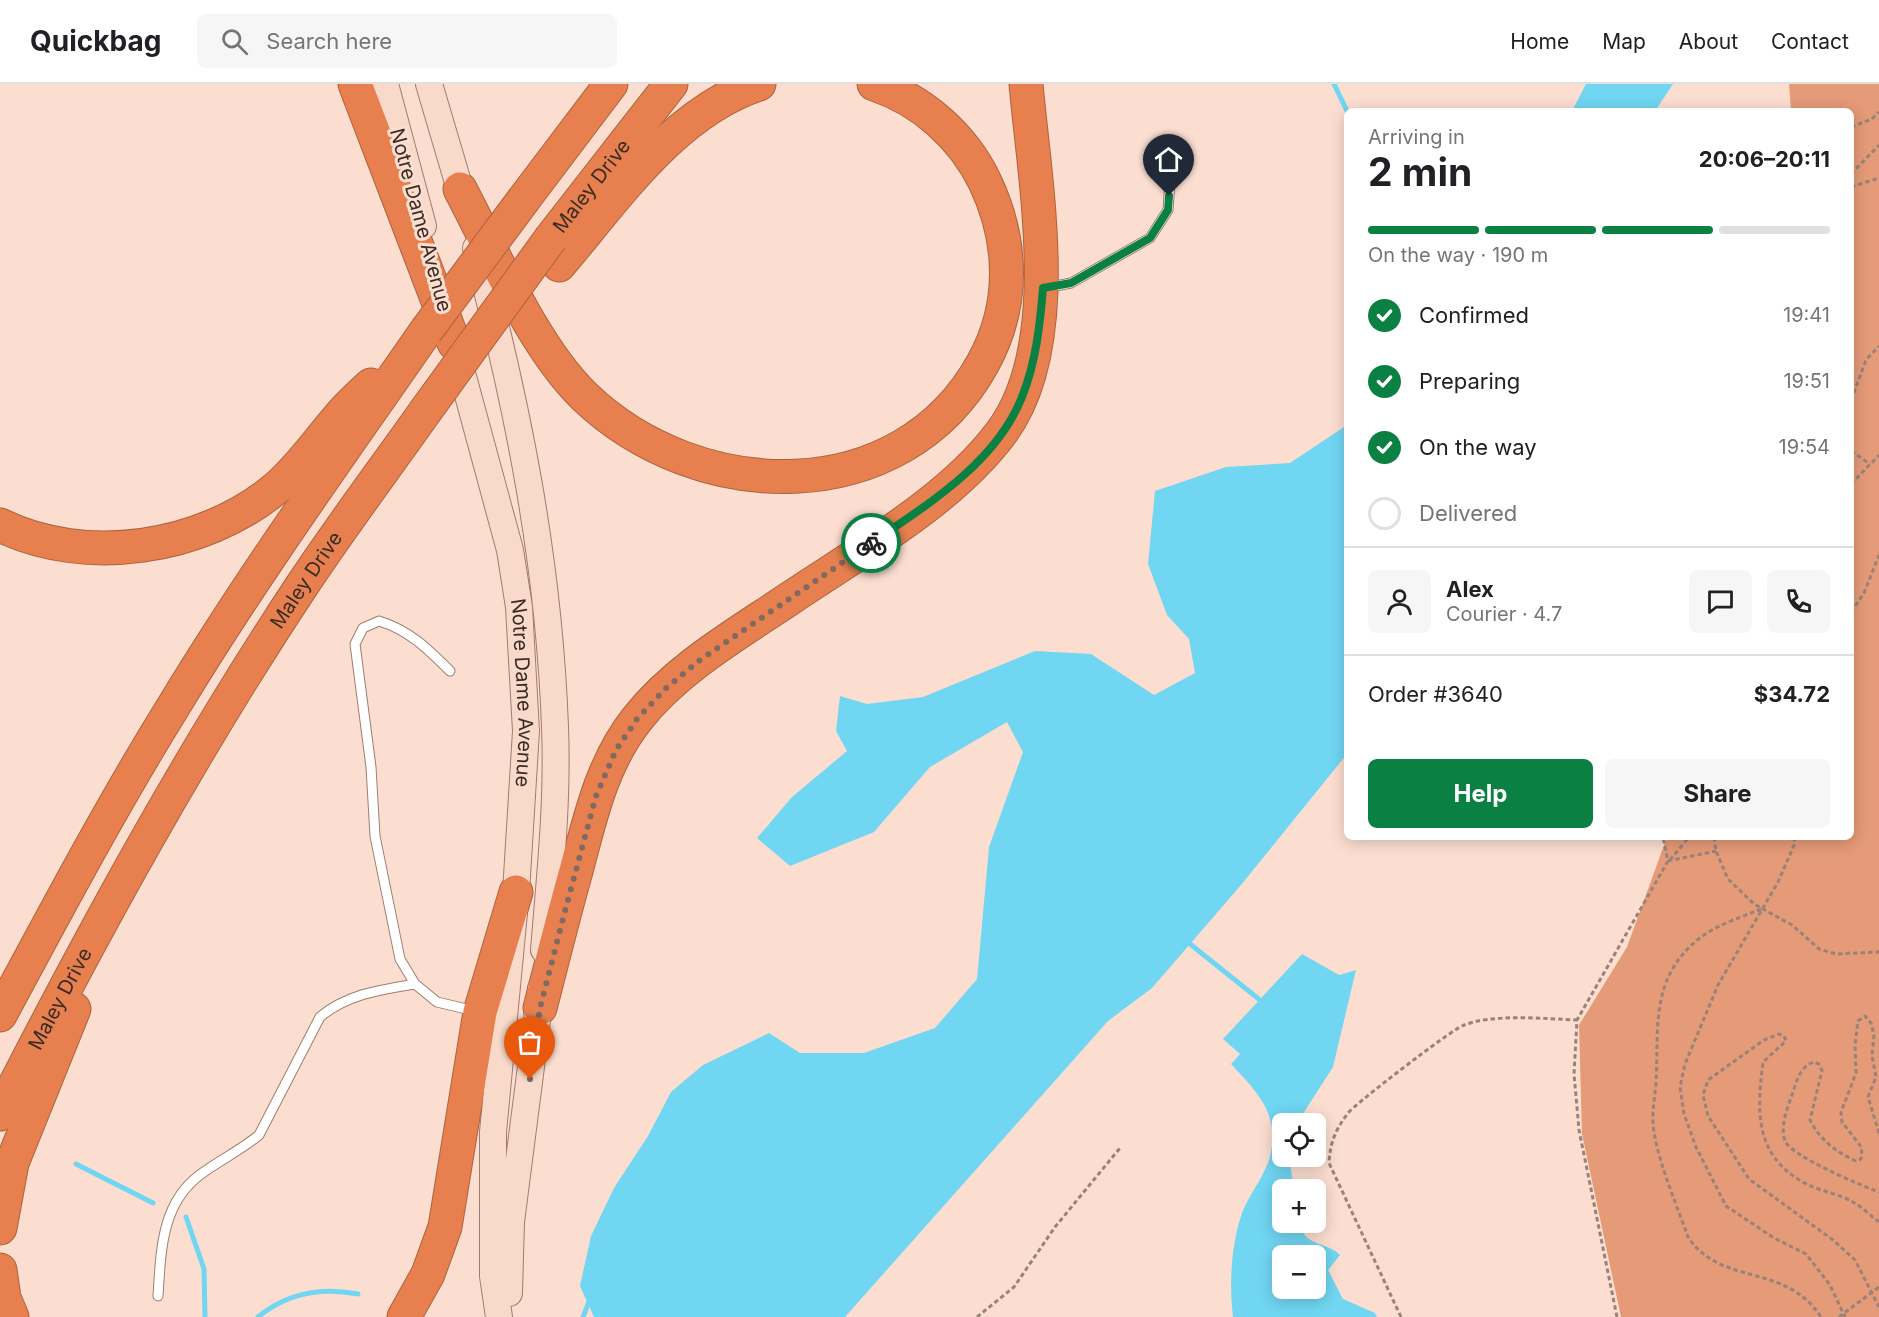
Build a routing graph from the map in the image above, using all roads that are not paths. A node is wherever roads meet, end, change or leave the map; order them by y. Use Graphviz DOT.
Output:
graph roads {
  1 [pos="355,84"];
  2 [pos="385,84"];
  3 [pos="429,84"];
  4 [pos="611,84"];
  5 [pos="671,84"];
  6 [pos="759,84"];
  7 [pos="874,84"];
  8 [pos="1026,84"];
  9 [pos="1170,182"];
  10 [pos="460,189"];
  11 [pos="555,252"];
  12 [pos="1043,288"];
  13 [pos="451,341"];
  14 [pos="0,525"];
  15 [pos="450,671"];
  16 [pos="516,892"];
  17 [pos="113,896"];
  18 [pos="415,984"];
  19 [pos="540,1008"];
  20 [pos="480,1012"];
  21 [pos="0,1015"];
  22 [pos="0,1114"];
  23 [pos="0,1228"];
  24 [pos="0,1270"];
  25 [pos="158,1296"];
  26 [pos="12,1317"];
  27 [pos="404,1317"];
  28 [pos="499,1317"];
  29 [pos="508,1317"];
  1 -- 13 [label="highway"];
  2 -- 13 [label="main road, Notre Dame Avenue"];
  3 -- 10 [label="main road, Notre Dame Avenue"];
  4 -- 13 [label="highway, Maley Drive, bridge"];
  5 -- 11 [label="highway, Maley Drive"];
  6 -- 11 [label="highway"];
  7 -- 10 [label="highway"];
  8 -- 12 [label="highway"];
  9 -- 12 [label="lane"];
  10 -- 19 [label="main road, Notre Dame Avenue"];
  11 -- 13 [label="highway, Maley Drive, bridge"];
  12 -- 19 [label="highway"];
  13 -- 14 [label="highway"];
  13 -- 16 [label="main road, Notre Dame Avenue"];
  13 -- 17 [label="highway, Maley Drive, bridge"];
  13 -- 21 [label="highway, Maley Drive"];
  15 -- 18 [label="lane"];
  16 -- 20 [label="highway"];
  16 -- 28 [label="main road, Notre Dame Avenue"];
  17 -- 22 [label="highway, Maley Drive"];
  17 -- 23 [label="highway"];
  18 -- 20 [label="lane"];
  18 -- 25 [label="lane"];
  19 -- 29 [label="main road, Notre Dame Avenue"];
  20 -- 27 [label="highway"];
  24 -- 26 [label="highway"];
}
